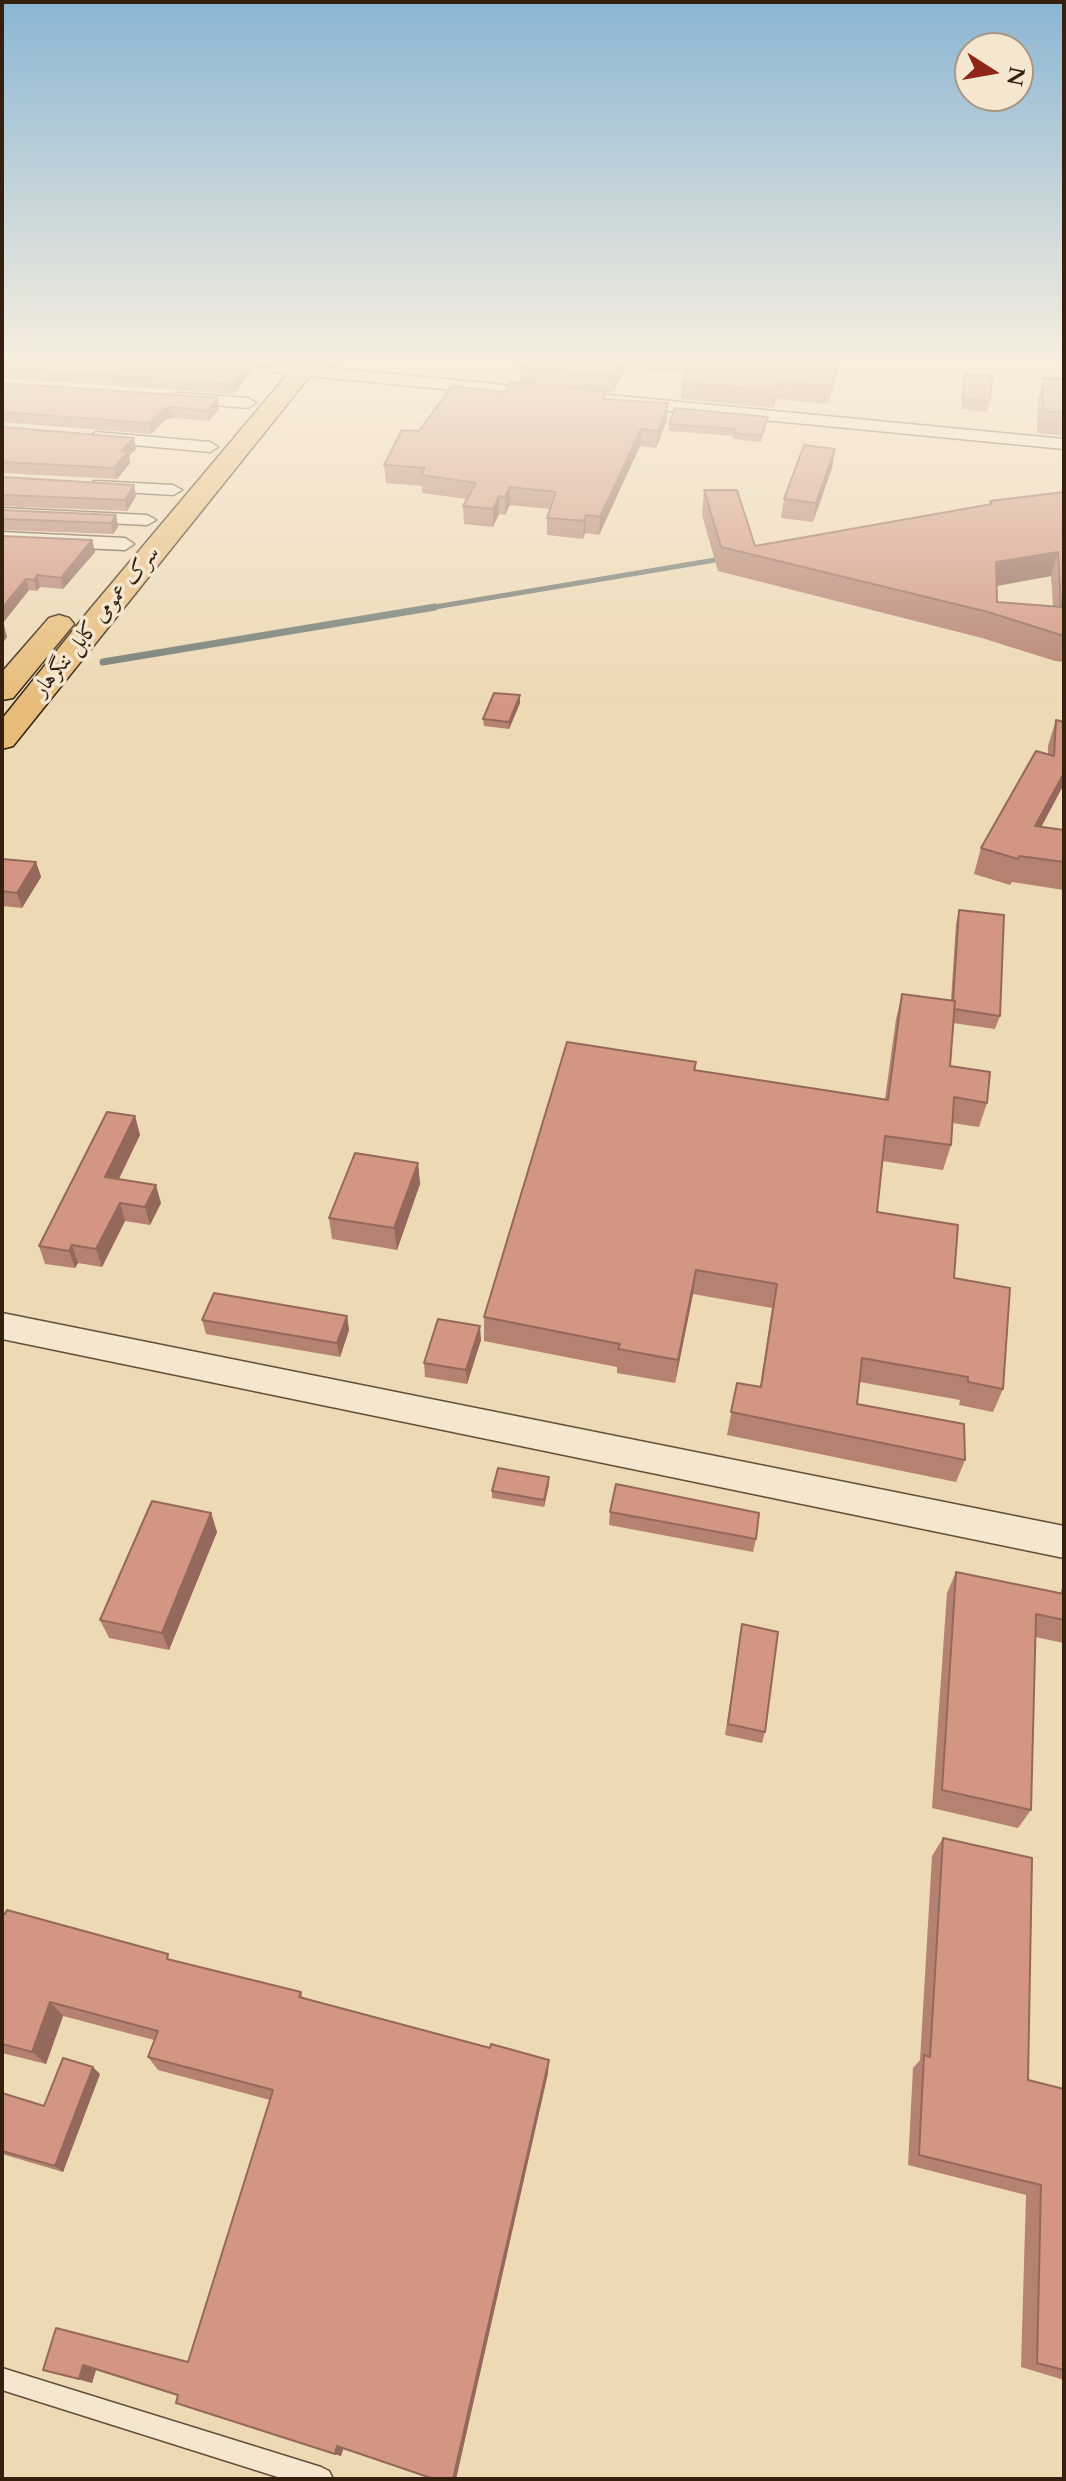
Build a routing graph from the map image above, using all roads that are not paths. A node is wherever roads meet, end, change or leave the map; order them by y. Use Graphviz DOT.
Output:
graph roads {
  1 [pos="188,473"];
  2 [pos="208,473"];
  3 [pos="80,485"];
  4 [pos="173,490"];
  5 [pos="2,513"];
  6 [pos="147,520"];
  7 [pos="2,538"];
  8 [pos="125,544"];
  9 [pos="5,683"];
  10 [pos="2,739"];
  11 [pos="2,1326"];
  12 [pos="1064,1542"];
  13 [pos="2,2379"];
  14 [pos="321,2479"];
  1 -- 4 [label="highway, سرک عمومی کابل ننگرهار"];
  2 -- 10 [label="highway, سرک عمومی کابل ننگرهار"];
  3 -- 4 [label="street"];
  4 -- 6 [label="highway, سرک عمومی کابل ننگرهار"];
  5 -- 6 [label="street"];
  6 -- 8 [label="highway, سرک عمومی کابل ننگرهار"];
  7 -- 8 [label="street"];
  8 -- 9 [label="highway, سرک عمومی کابل ننگرهار"];
  11 -- 12 [label="street"];
  13 -- 14 [label="lane"];
}
